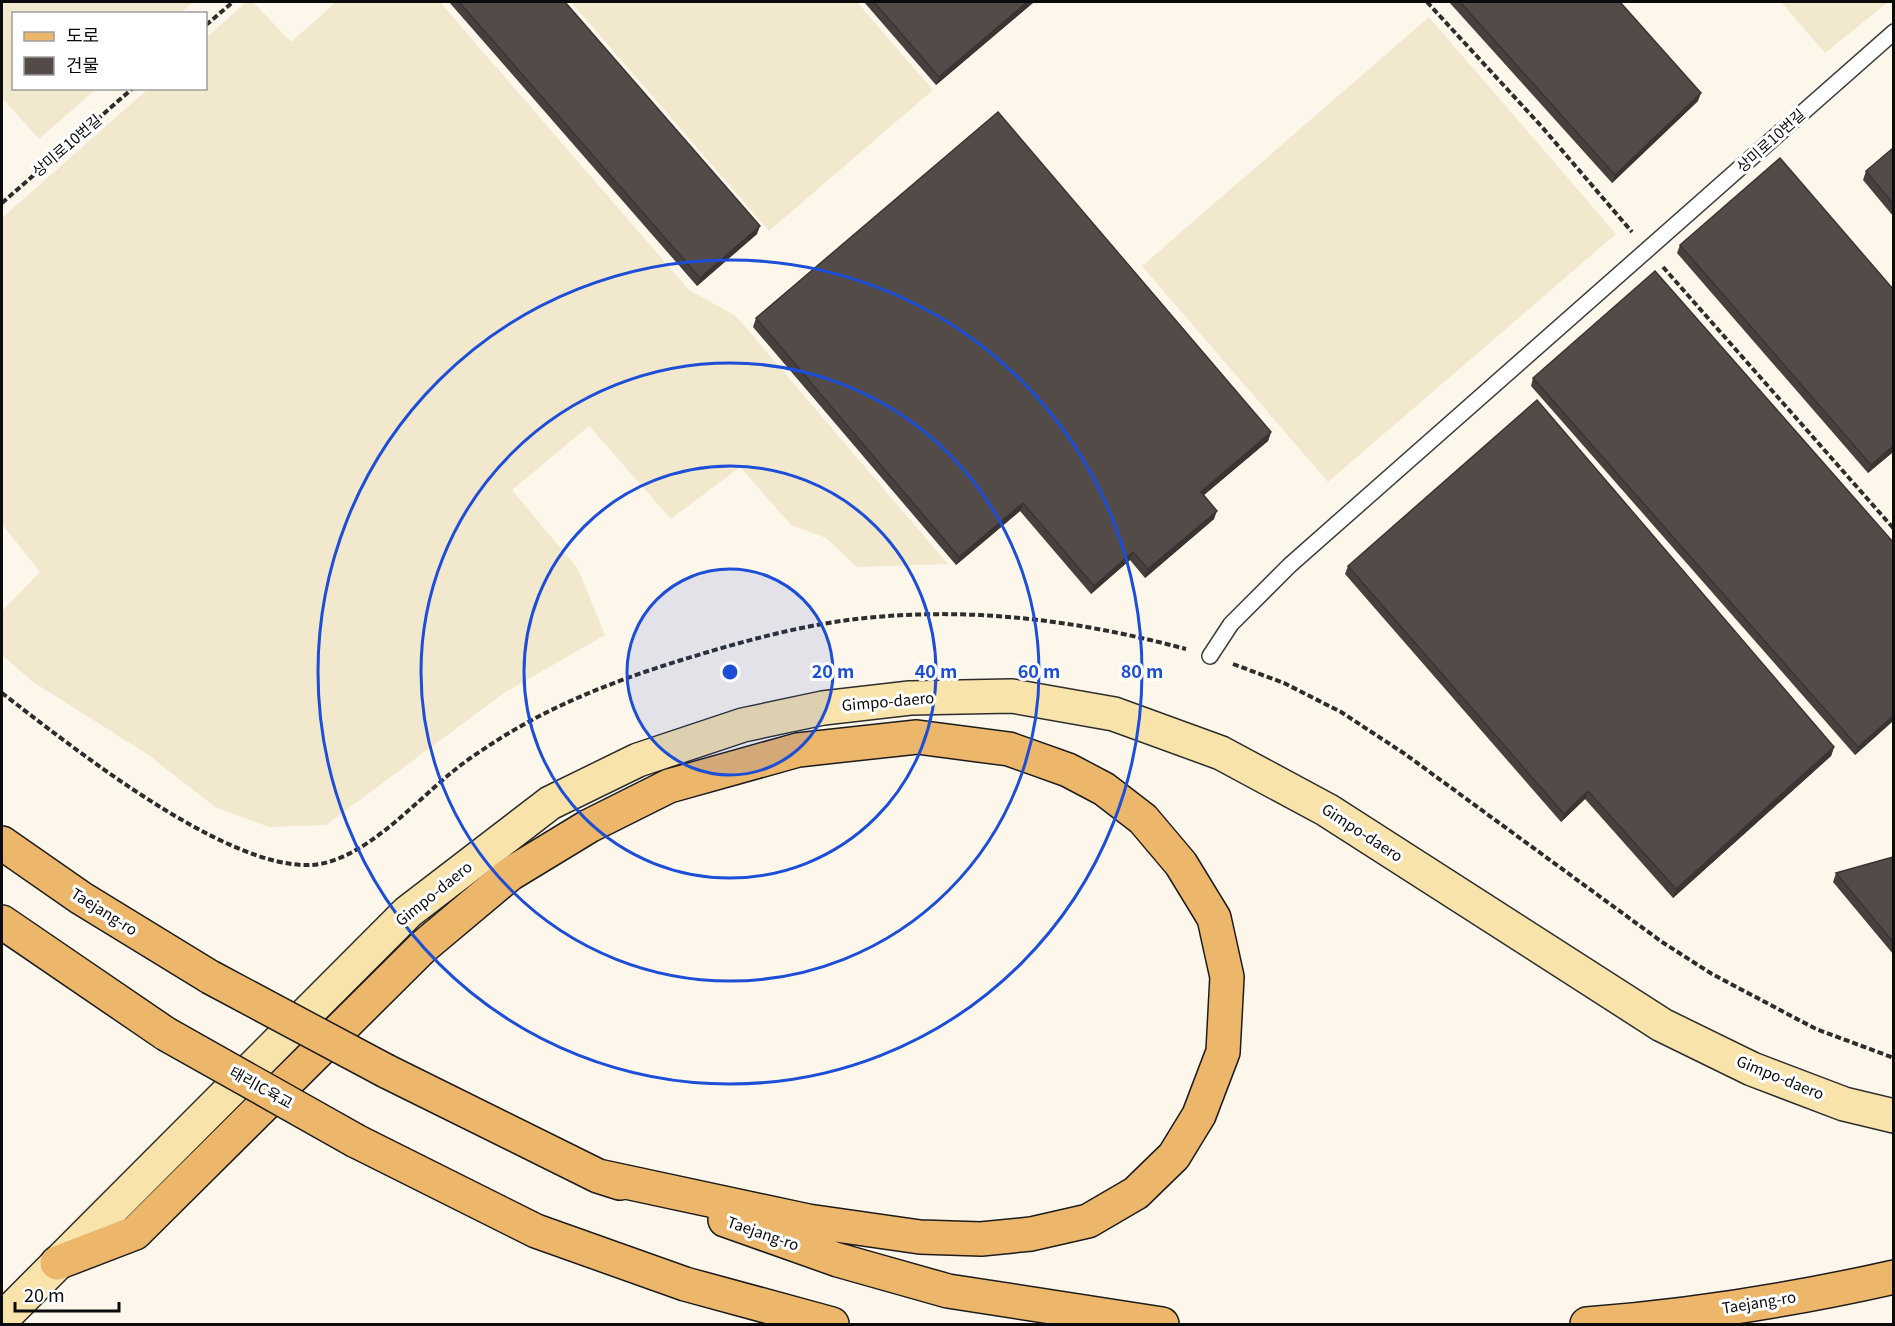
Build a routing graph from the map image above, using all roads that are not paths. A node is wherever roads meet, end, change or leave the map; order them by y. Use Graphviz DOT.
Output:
graph roads {
  1 [pos="1893,32"];
  2 [pos="1210,656"];
  3 [pos="2,843"];
  4 [pos="2,922"];
  5 [pos="1893,1116"];
  6 [pos="598,1176"];
  7 [pos="57,1263"];
  8 [pos="1893,1277"];
  9 [pos="2,1318"];
  10 [pos="832,1324"];
  11 [pos="1162,1324"];
  12 [pos="1587,1324"];
  1 -- 2 [label="lane, 상미로10번길"];
  3 -- 6 [label="main road, Taejang-ro, bridge"];
  4 -- 10 [label="main road, 태리IC육교, bridge"];
  5 -- 7 [label="main road, Gimpo-daero"];
  6 -- 7 [label="main road"];
  6 -- 11 [label="main road, Taejang-ro"];
  7 -- 9 [label="main road, Gimpo-daero"];
  8 -- 12 [label="main road, Taejang-ro"];
}
